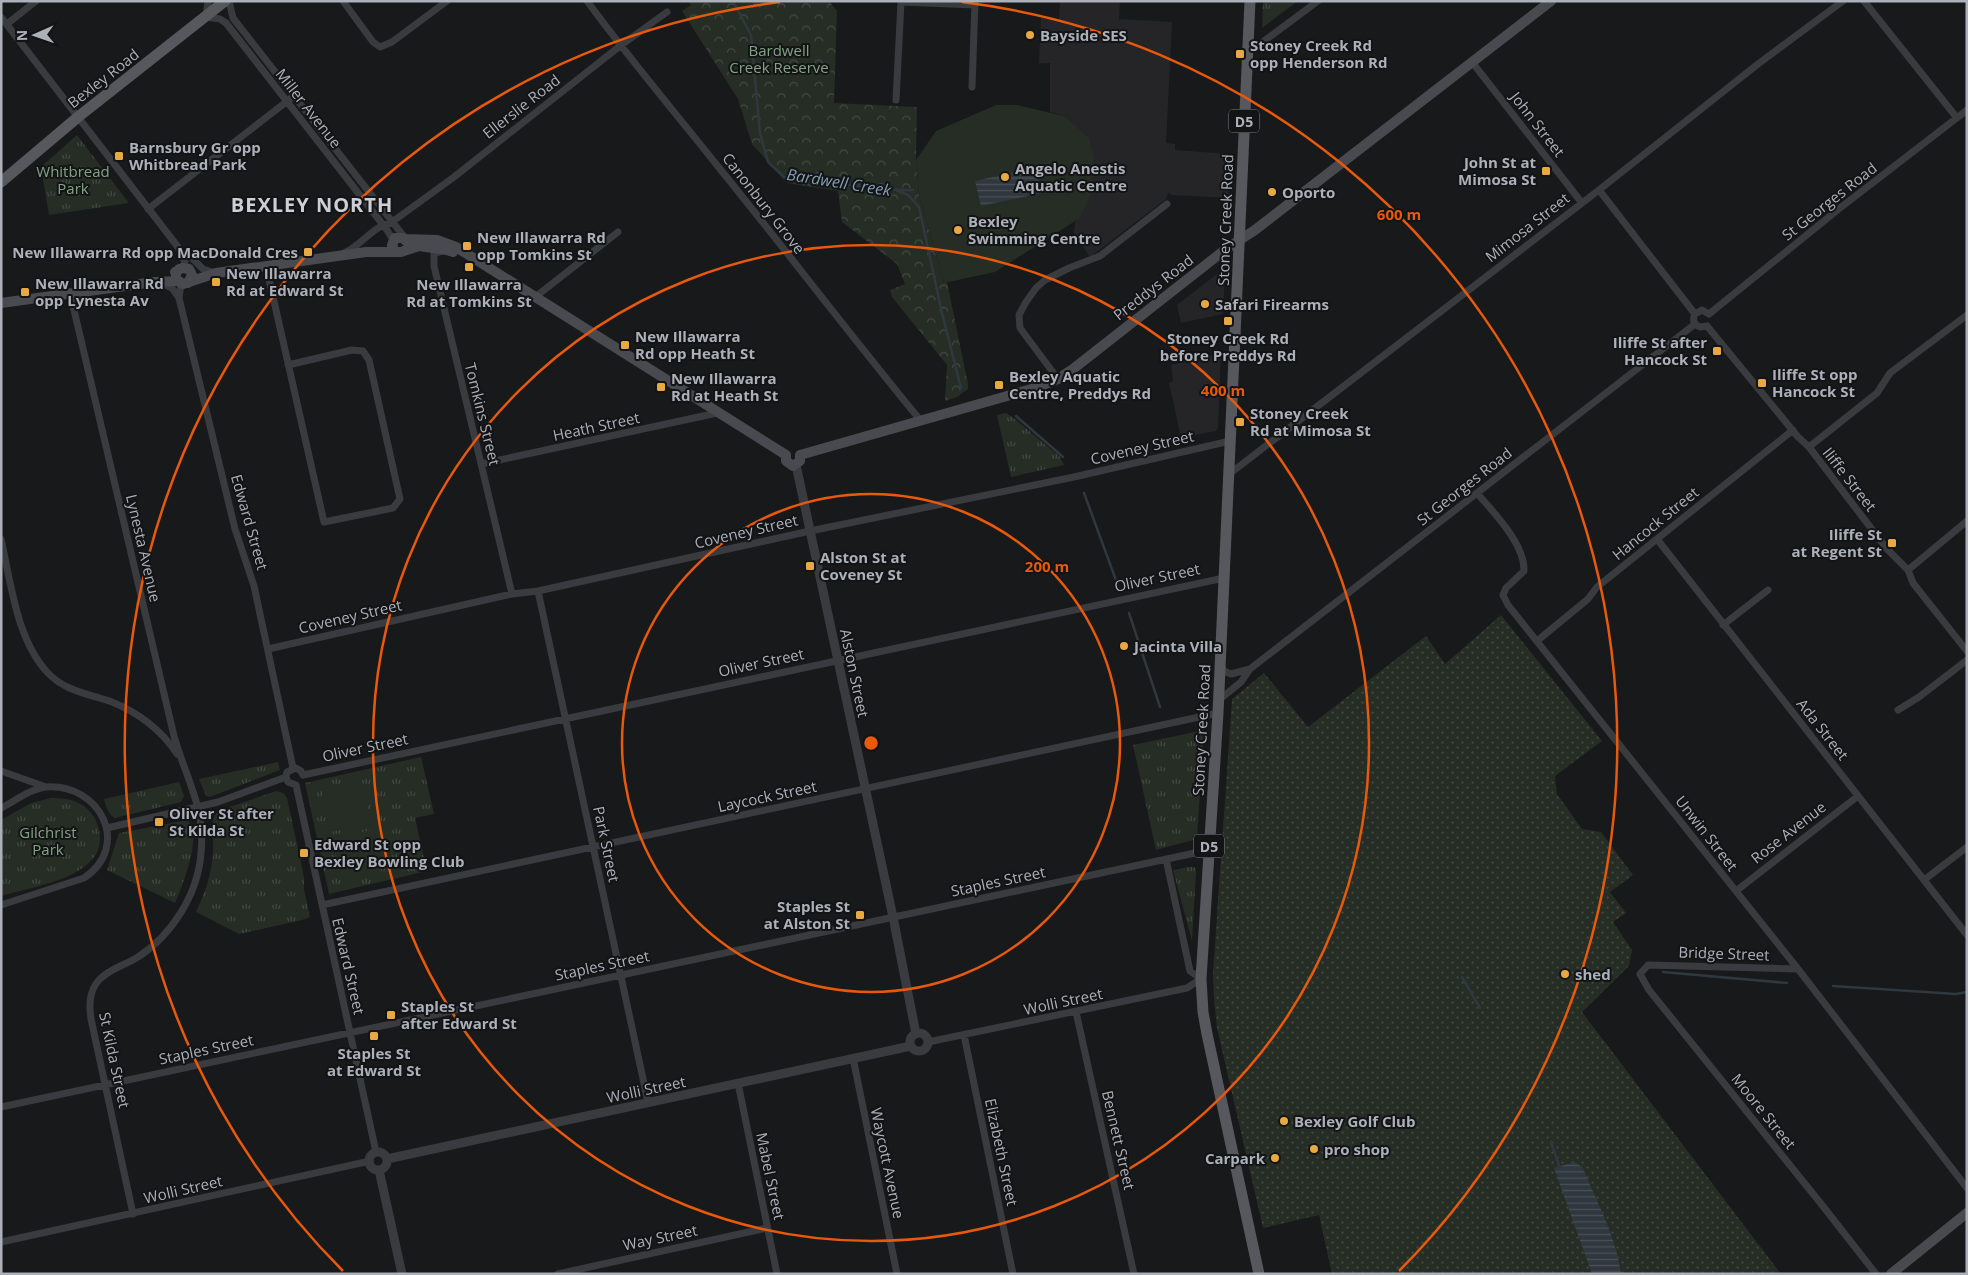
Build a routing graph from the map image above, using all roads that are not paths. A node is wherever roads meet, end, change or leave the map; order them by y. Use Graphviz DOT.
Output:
graph roads {
  1 [pos="36,1"];
  2 [pos="208,1"];
  3 [pos="225,1"];
  4 [pos="229,1"];
  5 [pos="342,1"];
  6 [pos="447,1"];
  7 [pos="587,1"];
  8 [pos="1250,1"];
  9 [pos="1318,1"];
  10 [pos="1551,1"];
  11 [pos="1843,1"];
  12 [pos="1864,1"];
  13 [pos="975,3"];
  14 [pos="667,12"];
  15 [pos="1,17"];
  16 [pos="206,17"];
  17 [pos="7,24"];
  18 [pos="1248,44"];
  19 [pos="620,46"];
  20 [pos="1472,62"];
  21 [pos="972,87"];
  22 [pos="294,96"];
  23 [pos="896,100"];
  24 [pos="287,102"];
  25 [pos="1967,110"];
  26 [pos="78,117"];
  27 [pos="1957,118"];
  28 [pos="1,182"];
  29 [pos="1599,190"];
  30 [pos="1582,202"];
  31 [pos="1167,204"];
  32 [pos="148,209"];
  33 [pos="392,222"];
  34 [pos="382,224"];
  35 [pos="618,232"];
  36 [pos="405,238"];
  37 [pos="1238,241"];
  38 [pos="396,246"];
  39 [pos="178,247"];
  40 [pos="447,250"];
  41 [pos="186,252"];
  42 [pos="340,255"];
  43 [pos="266,266"];
  44 [pos="186,269"];
  45 [pos="216,273"];
  46 [pos="154,282"];
  47 [pos="182,283"];
  48 [pos="70,293"];
  49 [pos="533,297"];
  50 [pos="179,298"];
  51 [pos="1,303"];
  52 [pos="1695,314"];
  53 [pos="1709,314"];
  54 [pos="1967,315"];
  55 [pos="1695,324"];
  56 [pos="1707,326"];
  57 [pos="288,364"];
  58 [pos="1058,379"];
  59 [pos="717,413"];
  60 [pos="921,421"];
  61 [pos="1793,430"];
  62 [pos="1230,441"];
  63 [pos="1809,447"];
  64 [pos="786,455"];
  65 [pos="800,455"];
  66 [pos="482,464"];
  67 [pos="796,465"];
  68 [pos="1228,475"];
  69 [pos="1477,492"];
  70 [pos="1967,521"];
  71 [pos="810,531"];
  72 [pos="1,539"];
  73 [pos="1657,539"];
  74 [pos="1908,570"];
  75 [pos="1224,578"];
  76 [pos="1768,590"];
  77 [pos="538,591"];
  78 [pos="512,594"];
  79 [pos="1723,625"];
  80 [pos="1537,641"];
  81 [pos="268,649"];
  82 [pos="1967,651"];
  83 [pos="839,660"];
  84 [pos="1967,660"];
  85 [pos="1220,662"];
  86 [pos="1250,669"];
  87 [pos="1218,707"];
  88 [pos="1898,710"];
  89 [pos="566,718"];
  90 [pos="182,762"];
  91 [pos="293,768"];
  92 [pos="1,771"];
  93 [pos="303,775"];
  94 [pos="286,777"];
  95 [pos="296,785"];
  96 [pos="46,787"];
  97 [pos="865,788"];
  98 [pos="1858,796"];
  99 [pos="198,807"];
  100 [pos="1,808"];
  101 [pos="107,828"];
  102 [pos="1967,847"];
  103 [pos="594,848"];
  104 [pos="1209,850"];
  105 [pos="1166,859"];
  106 [pos="1924,880"];
  107 [pos="1736,891"];
  108 [pos="1,905"];
  109 [pos="322,905"];
  110 [pos="893,917"];
  111 [pos="1967,936"];
  112 [pos="1648,965"];
  113 [pos="1798,969"];
  114 [pos="621,975"];
  115 [pos="1201,980"];
  116 [pos="1076,1012"];
  117 [pos="350,1033"];
  118 [pos="916,1034"];
  119 [pos="964,1035"];
  120 [pos="928,1042"];
  121 [pos="911,1046"];
  122 [pos="853,1058"];
  123 [pos="738,1083"];
  124 [pos="106,1085"];
  125 [pos="648,1102"];
  126 [pos="1,1107"];
  127 [pos="376,1152"];
  128 [pos="387,1158"];
  129 [pos="370,1161"];
  130 [pos="379,1170"];
  131 [pos="1967,1188"];
  132 [pos="1967,1212"];
  133 [pos="133,1214"];
  134 [pos="767,1228"];
  135 [pos="1,1242"];
  136 [pos="402,1274"];
  137 [pos="558,1274"];
  138 [pos="777,1274"];
  139 [pos="897,1274"];
  140 [pos="1013,1274"];
  141 [pos="1134,1274"];
  142 [pos="1259,1274"];
  143 [pos="1876,1274"];
  144 [pos="1891,1274"];
  1 -- 17 [label="street"];
  2 -- 16 [label="street"];
  3 -- 16 [label="main road, Bexley Road"];
  4 -- 22 [label="street, Miller Avenue"];
  5 -- 6 [label="street"];
  7 -- 19 [label="street, Canonbury Grove"];
  8 -- 18 [label="main road, Stoney Creek Road / D5"];
  9 -- 18 [label="street"];
  10 -- 20 [label="main road, Preddys Road"];
  11 -- 29 [label="street, Mimosa Street"];
  12 -- 27 [label="street"];
  13 -- 21 [label="street"];
  13 -- 23 [label="street"];
  14 -- 19 [label="street, Ellerslie Road"];
  15 -- 17 [label="street"];
  16 -- 24 [label="street, Miller Avenue"];
  16 -- 26 [label="main road, Bexley Road"];
  17 -- 26 [label="street"];
  18 -- 37 [label="main road, Stoney Creek Road / D5"];
  19 -- 33 [label="street, Ellerslie Road"];
  19 -- 60 [label="street, Canonbury Grove"];
  20 -- 30 [label="street, John Street"];
  20 -- 37 [label="main road, Preddys Road"];
  22 -- 24 [label="street"];
  22 -- 33 [label="street, Miller Avenue"];
  24 -- 32 [label="street"];
  24 -- 34 [label="street, Miller Avenue"];
  25 -- 27 [label="street, St Georges Road"];
  26 -- 28 [label="main road, Bexley Road"];
  26 -- 32 [label="street"];
  27 -- 53 [label="street, St Georges Road"];
  29 -- 30 [label="street, Mimosa Street"];
  29 -- 52 [label="street"];
  30 -- 68 [label="street, Mimosa Street"];
  31 -- 58 [label="street"];
  32 -- 39 [label="street"];
  33 -- 34 [label="street"];
  33 -- 36 [label="street, Miller Avenue"];
  34 -- 38 [label="street, Miller Avenue"];
  34 -- 42 [label="street"];
  35 -- 49 [label="street"];
  36 -- 38 [label="main road"];
  36 -- 49 [label="main road"];
  37 -- 58 [label="main road, Preddys Road"];
  37 -- 62 [label="main road, Stoney Creek Road / D5"];
  38 -- 40 [label="main road"];
  38 -- 42 [label="main road"];
  39 -- 41 [label="street"];
  39 -- 44 [label="street"];
  40 -- 49 [label="main road"];
  40 -- 66 [label="street, Tomkins Street"];
  41 -- 44 [label="street"];
  41 -- 45 [label="street"];
  42 -- 43 [label="main road"];
  43 -- 45 [label="main road"];
  43 -- 57 [label="street"];
  44 -- 45 [label="main road"];
  44 -- 46 [label="main road"];
  44 -- 47 [label="main road"];
  44 -- 47 [label="main road"];
  45 -- 47 [label="main road"];
  46 -- 47 [label="main road"];
  46 -- 48 [label="main road"];
  46 -- 50 [label="street"];
  47 -- 50 [label="street, Edward Street"];
  48 -- 51 [label="main road"];
  48 -- 90 [label="street, Lynesta Avenue"];
  49 -- 59 [label="main road"];
  50 -- 81 [label="street, Edward Street"];
  52 -- 53 [label="street"];
  52 -- 55 [label="street"];
  53 -- 56 [label="street"];
  54 -- 63 [label="street"];
  55 -- 56 [label="street"];
  55 -- 69 [label="street, St Georges Road"];
  56 -- 61 [label="street, Iliffe Street"];
  57 -- 57 [label="street"];
  58 -- 60 [label="main road, Preddys Road"];
  59 -- 64 [label="main road"];
  59 -- 66 [label="street, Heath Street"];
  60 -- 65 [label="main road, Preddys Road"];
  61 -- 63 [label="street, Iliffe Street"];
  61 -- 73 [label="street, Hancock Street"];
  62 -- 68 [label="main road, Stoney Creek Road / D5"];
  62 -- 71 [label="street, Coveney Street"];
  63 -- 74 [label="street, Iliffe Street"];
  64 -- 65 [label="main road"];
  64 -- 67 [label="main road"];
  65 -- 67 [label="main road"];
  66 -- 78 [label="street, Tomkins Street"];
  67 -- 71 [label="street, Alston Street"];
  68 -- 75 [label="main road, Stoney Creek Road / D5"];
  69 -- 80 [label="street, Unwin Street"];
  69 -- 86 [label="street, St Georges Road"];
  70 -- 74 [label="street"];
  71 -- 77 [label="street, Coveney Street"];
  71 -- 83 [label="street, Alston Street"];
  72 -- 90 [label="street"];
  73 -- 79 [label="street, Ada Street"];
  73 -- 80 [label="street, Hancock Street"];
  74 -- 82 [label="street, Iliffe Street"];
  75 -- 83 [label="street, Oliver Street"];
  75 -- 85 [label="main road, Stoney Creek Road / D5"];
  76 -- 79 [label="street"];
  77 -- 78 [label="street, Coveney Street"];
  77 -- 89 [label="street, Park Street"];
  78 -- 81 [label="street, Coveney Street"];
  79 -- 98 [label="street, Ada Street"];
  80 -- 107 [label="street, Unwin Street"];
  81 -- 91 [label="street, Edward Street"];
  83 -- 89 [label="street, Oliver Street"];
  83 -- 97 [label="street, Alston Street"];
  84 -- 88 [label="street"];
  85 -- 86 [label="street"];
  85 -- 87 [label="main road, Stoney Creek Road / D5"];
  86 -- 87 [label="street, St Georges Road"];
  87 -- 97 [label="street, Laycock Street"];
  87 -- 104 [label="main road, Stoney Creek Road / D5"];
  89 -- 93 [label="street, Oliver Street"];
  89 -- 103 [label="street, Park Street"];
  90 -- 99 [label="street, Lynesta Avenue"];
  91 -- 93 [label="street"];
  91 -- 94 [label="street"];
  92 -- 96 [label="street"];
  93 -- 95 [label="street"];
  94 -- 95 [label="street"];
  94 -- 99 [label="street"];
  95 -- 109 [label="street, Edward Street"];
  96 -- 100 [label="street"];
  96 -- 101 [label="street"];
  97 -- 103 [label="street, Laycock Street"];
  97 -- 110 [label="street, Alston Street"];
  98 -- 106 [label="street, Ada Street"];
  98 -- 107 [label="street, Rose Avenue"];
  99 -- 101 [label="street"];
  99 -- 124 [label="street, St Kilda Street"];
  101 -- 108 [label="street"];
  102 -- 106 [label="street"];
  103 -- 109 [label="street, Laycock Street"];
  103 -- 114 [label="street, Park Street"];
  104 -- 105 [label="street, Staples Street"];
  104 -- 115 [label="main road, Stoney Creek Road / D5"];
  105 -- 110 [label="street, Staples Street"];
  105 -- 115 [label="street"];
  106 -- 111 [label="street, Ada Street"];
  107 -- 113 [label="street, Unwin Street"];
  109 -- 117 [label="street, Edward Street"];
  110 -- 114 [label="street, Staples Street"];
  110 -- 118 [label="street, Alston Street"];
  112 -- 113 [label="street, Bridge Street"];
  112 -- 143 [label="street, Moore Street"];
  113 -- 131 [label="street, Unwin Street"];
  114 -- 117 [label="street, Staples Street"];
  114 -- 125 [label="street, Park Street"];
  115 -- 116 [label="street, Wolli Street"];
  115 -- 142 [label="main road, Stoney Creek Road / D5"];
  116 -- 119 [label="street, Wolli Street"];
  116 -- 141 [label="street, Bennett Street"];
  117 -- 124 [label="street, Staples Street"];
  117 -- 127 [label="street, Edward Street"];
  118 -- 120 [label="street"];
  118 -- 121 [label="street"];
  119 -- 120 [label="street, Wolli Street"];
  119 -- 140 [label="street, Elizabeth Street"];
  120 -- 121 [label="street"];
  121 -- 122 [label="street, Wolli Street"];
  122 -- 123 [label="street, Wolli Street"];
  122 -- 139 [label="street, Waycott Avenue"];
  123 -- 125 [label="street, Wolli Street"];
  123 -- 134 [label="street, Mabel Street"];
  124 -- 126 [label="street, Staples Street"];
  124 -- 133 [label="street, St Kilda Street"];
  125 -- 128 [label="street, Wolli Street"];
  127 -- 128 [label="street"];
  127 -- 129 [label="street"];
  128 -- 130 [label="street"];
  129 -- 130 [label="street"];
  129 -- 133 [label="street, Wolli Street"];
  130 -- 136 [label="street"];
  132 -- 144 [label="main road"];
  133 -- 135 [label="street, Wolli Street"];
  134 -- 137 [label="street, Way Street"];
  134 -- 138 [label="street, Mabel Street"];
}
